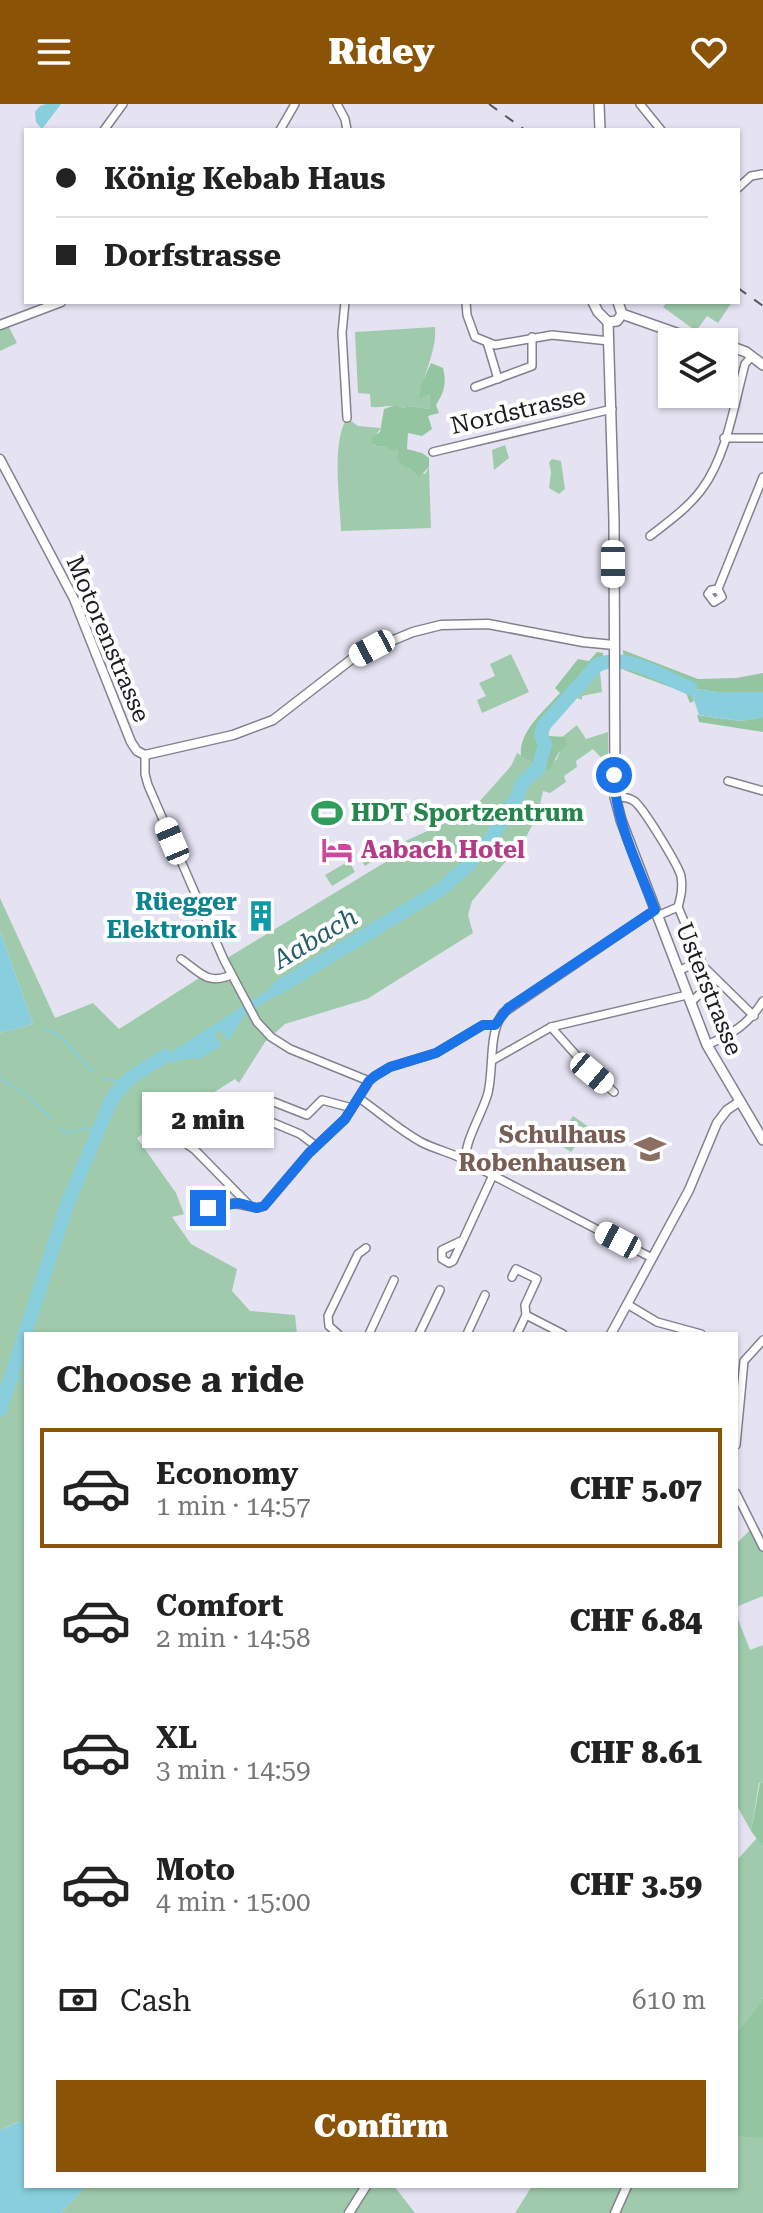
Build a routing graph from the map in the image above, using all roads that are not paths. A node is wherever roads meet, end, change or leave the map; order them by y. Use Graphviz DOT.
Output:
graph roads {
  1 [pos="123,104"];
  2 [pos="295,104"];
  3 [pos="337,104"];
  4 [pos="599,104"];
  5 [pos="640,104"];
  6 [pos="105,128"];
  7 [pos="281,128"];
  8 [pos="347,128"];
  9 [pos="600,128"];
  10 [pos="659,128"];
  11 [pos="763,174"];
  12 [pos="740,186"];
  13 [pos="56,304"];
  14 [pos="345,304"];
  15 [pos="466,304"];
  16 [pos="594,304"];
  17 [pos="619,304"];
  18 [pos="622,314"];
  19 [pos="608,322"];
  20 [pos="0,325"];
  21 [pos="662,328"];
  22 [pos="532,337"];
  23 [pos="609,341"];
  24 [pos="487,342"];
  25 [pos="738,350"];
  26 [pos="752,356"];
  27 [pos="763,365"];
  28 [pos="498,379"];
  29 [pos="475,387"];
  30 [pos="612,409"];
  31 [pos="347,418"];
  32 [pos="724,438"];
  33 [pos="763,438"];
  34 [pos="433,452"];
  35 [pos="0,459"];
  36 [pos="763,477"];
  37 [pos="650,536"];
  38 [pos="718,589"];
  39 [pos="614,650"];
  40 [pos="145,755"];
  41 [pos="728,781"];
  42 [pos="763,791"];
  43 [pos="615,797"];
  44 [pos="678,907"];
  45 [pos="656,913"];
  46 [pos="181,959"];
  47 [pos="700,961"];
  48 [pos="678,971"];
  49 [pos="231,975"];
  50 [pos="715,980"];
  51 [pos="689,999"];
  52 [pos="763,1001"];
  53 [pos="754,1016"];
  54 [pos="495,1025"];
  55 [pos="551,1027"];
  56 [pos="707,1045"];
  57 [pos="493,1060"];
  58 [pos="369,1081"];
  59 [pos="614,1092"];
  60 [pos="359,1098"];
  61 [pos="274,1102"];
  62 [pos="739,1102"];
  63 [pos="352,1108"];
  64 [pos="245,1111"];
  65 [pos="161,1126"];
  66 [pos="763,1140"];
  67 [pos="316,1146"];
  68 [pos="466,1159"];
  69 [pos="493,1175"];
  70 [pos="248,1204"];
  71 [pos="193,1213"];
  72 [pos="463,1240"];
  73 [pos="366,1248"];
  74 [pos="652,1258"];
  75 [pos="512,1277"];
  76 [pos="394,1280"];
  77 [pos="440,1290"];
  78 [pos="485,1295"];
  79 [pos="627,1304"];
  80 [pos="526,1315"];
  81 [pos="336,1332"];
  82 [pos="370,1332"];
  83 [pos="420,1332"];
  84 [pos="468,1332"];
  85 [pos="518,1332"];
  86 [pos="559,1332"];
  87 [pos="612,1332"];
  88 [pos="694,1332"];
  89 [pos="763,1340"];
  90 [pos="738,1357"];
  91 [pos="744,1361"];
  92 [pos="738,1424"];
  93 [pos="738,1497"];
  94 [pos="763,1547"];
  95 [pos="365,2188"];
  96 [pos="626,2188"];
  97 [pos="349,2213"];
  98 [pos="615,2213"];
  1 -- 6 [label="street"];
  2 -- 7 [label="street"];
  3 -- 8 [label="street"];
  4 -- 9 [label="main road"];
  5 -- 10 [label="street"];
  11 -- 12 [label="street"];
  13 -- 20 [label="street"];
  14 -- 31 [label="street"];
  15 -- 24 [label="street"];
  16 -- 19 [label="main road"];
  17 -- 18 [label="main road"];
  18 -- 19 [label="main road"];
  18 -- 21 [label="main road"];
  19 -- 23 [label="main road, Usterstrasse"];
  22 -- 23 [label="street"];
  22 -- 24 [label="street"];
  22 -- 28 [label="street"];
  23 -- 30 [label="main road, Usterstrasse"];
  24 -- 28 [label="street"];
  25 -- 26 [label="main road"];
  26 -- 27 [label="main road"];
  26 -- 32 [label="street"];
  28 -- 29 [label="street"];
  30 -- 34 [label="street, Nordstrasse"];
  30 -- 39 [label="main road, Usterstrasse"];
  32 -- 33 [label="street"];
  32 -- 37 [label="street"];
  35 -- 40 [label="street, Motorenstrasse"];
  36 -- 38 [label="street"];
  39 -- 40 [label="street"];
  39 -- 43 [label="main road, Usterstrasse"];
  40 -- 49 [label="street, Motorenstrasse"];
  41 -- 42 [label="street"];
  43 -- 44 [label="street"];
  43 -- 45 [label="main road, Usterstrasse"];
  44 -- 45 [label="street"];
  44 -- 47 [label="street"];
  45 -- 48 [label="main road, Usterstrasse"];
  45 -- 54 [label="street"];
  46 -- 49 [label="street"];
  47 -- 48 [label="street"];
  47 -- 50 [label="street"];
  48 -- 51 [label="main road, Usterstrasse"];
  49 -- 58 [label="street, Motorenstrasse"];
  50 -- 51 [label="street"];
  50 -- 53 [label="street"];
  51 -- 55 [label="street"];
  51 -- 56 [label="main road, Usterstrasse"];
  52 -- 53 [label="street"];
  53 -- 56 [label="street"];
  54 -- 57 [label="street"];
  54 -- 58 [label="street"];
  55 -- 57 [label="street"];
  55 -- 59 [label="street"];
  56 -- 62 [label="main road, Usterstrasse"];
  57 -- 68 [label="street"];
  58 -- 60 [label="street"];
  60 -- 63 [label="street"];
  60 -- 68 [label="street"];
  61 -- 63 [label="street"];
  62 -- 66 [label="main road, Usterstrasse"];
  62 -- 74 [label="street"];
  63 -- 67 [label="street"];
  64 -- 67 [label="street"];
  65 -- 70 [label="street"];
  67 -- 70 [label="street"];
  68 -- 69 [label="street"];
  69 -- 72 [label="street"];
  69 -- 74 [label="street"];
  70 -- 71 [label="street"];
  73 -- 81 [label="street"];
  74 -- 79 [label="street"];
  75 -- 80 [label="street"];
  76 -- 82 [label="street"];
  77 -- 83 [label="street"];
  78 -- 84 [label="street"];
  79 -- 87 [label="street"];
  79 -- 88 [label="street"];
  80 -- 85 [label="street"];
  80 -- 86 [label="street"];
  89 -- 91 [label="street"];
  90 -- 91 [label="street"];
  91 -- 92 [label="street"];
  93 -- 94 [label="street"];
  95 -- 97 [label="street"];
  96 -- 98 [label="street"];
}
